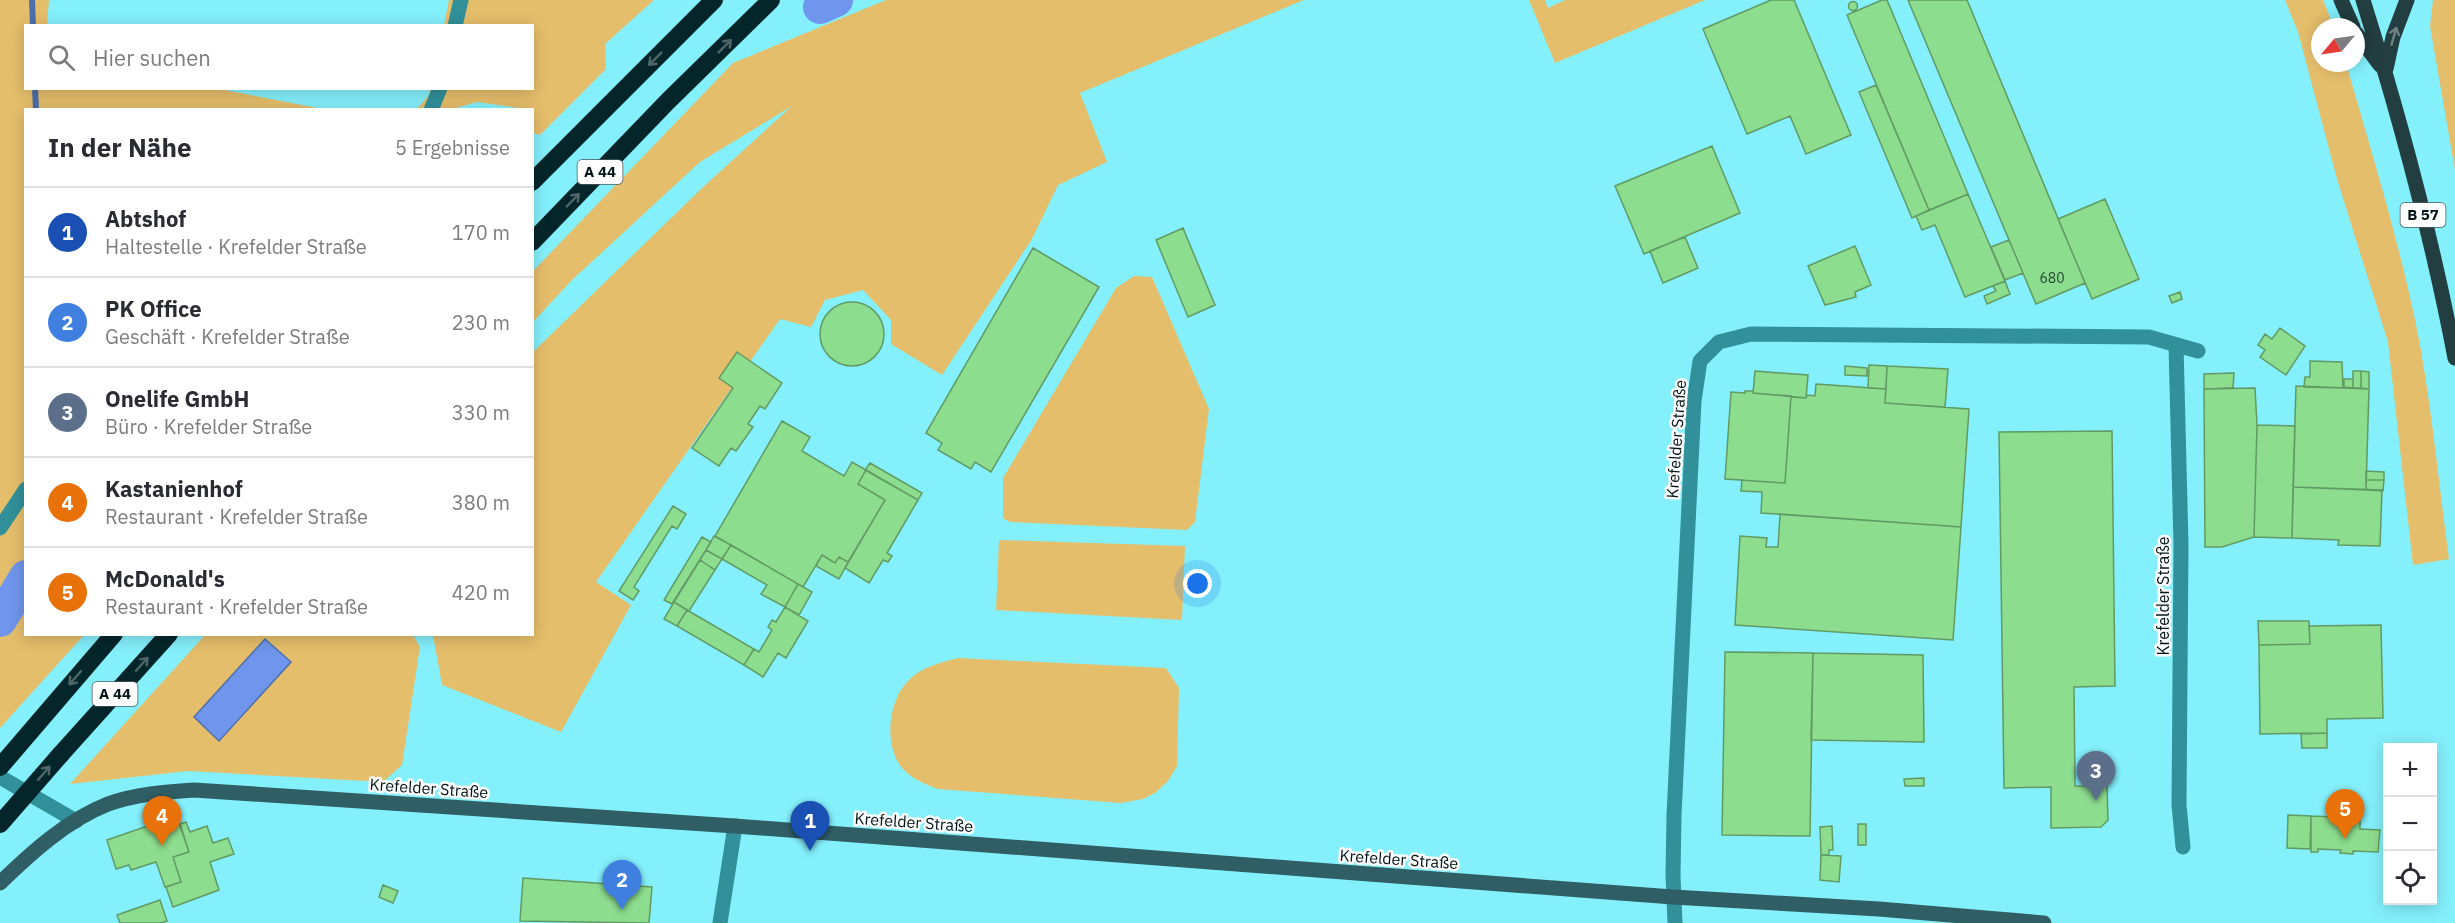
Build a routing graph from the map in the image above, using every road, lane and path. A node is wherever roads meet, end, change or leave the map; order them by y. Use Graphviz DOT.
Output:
graph roads {
  1 [pos="461,0"];
  2 [pos="714,0"];
  3 [pos="771,0"];
  4 [pos="2341,0"];
  5 [pos="2363,0"];
  6 [pos="2407,0"];
  7 [pos="2350,18"];
  8 [pos="455,24"];
  9 [pos="2365,45"];
  10 [pos="2386,72"];
  11 [pos="439,90"];
  12 [pos="432,108"];
  13 [pos="534,180"];
  14 [pos="534,240"];
  15 [pos="2176,345"];
  16 [pos="2198,351"];
  17 [pos="2455,358"];
  18 [pos="24,492"];
  19 [pos="0,528"];
  20 [pos="112,636"];
  21 [pos="167,636"];
  22 [pos="0,767"];
  23 [pos="0,777"];
  24 [pos="76,821"];
  25 [pos="0,824"];
  26 [pos="735,826"];
  27 [pos="2183,847"];
  28 [pos="0,883"];
  29 [pos="1673,897"];
  30 [pos="720,923"];
  31 [pos="1675,923"];
  32 [pos="2044,923"];
  1 -- 8 [label="street"];
  2 -- 13 [label="highway, A 44, one-way"];
  14 -- 3 [label="highway, A 44, one-way"];
  4 -- 7 [label="main road"];
  5 -- 10 [label="main road, B 57"];
  10 -- 6 [label="main road, one-way"];
  9 -- 10 [label="main road, B 57"];
  10 -- 17 [label="main road, B 57"];
  11 -- 12 [label="street"];
  15 -- 16 [label="street, Krefelder Straße"];
  15 -- 27 [label="street, Krefelder Straße"];
  15 -- 29 [label="street, Krefelder Straße"];
  18 -- 19 [label="street"];
  20 -- 22 [label="highway, A 44, one-way"];
  25 -- 21 [label="highway, A 44, one-way, bridge"];
  23 -- 24 [label="street"];
  24 -- 26 [label="street, Krefelder Straße"];
  24 -- 28 [label="street, Krefelder Straße"];
  26 -- 29 [label="street, Krefelder Straße"];
  26 -- 30 [label="street"];
  29 -- 31 [label="street, Krefelder Straße"];
  29 -- 32 [label="street, Krefelder Straße"];
}
